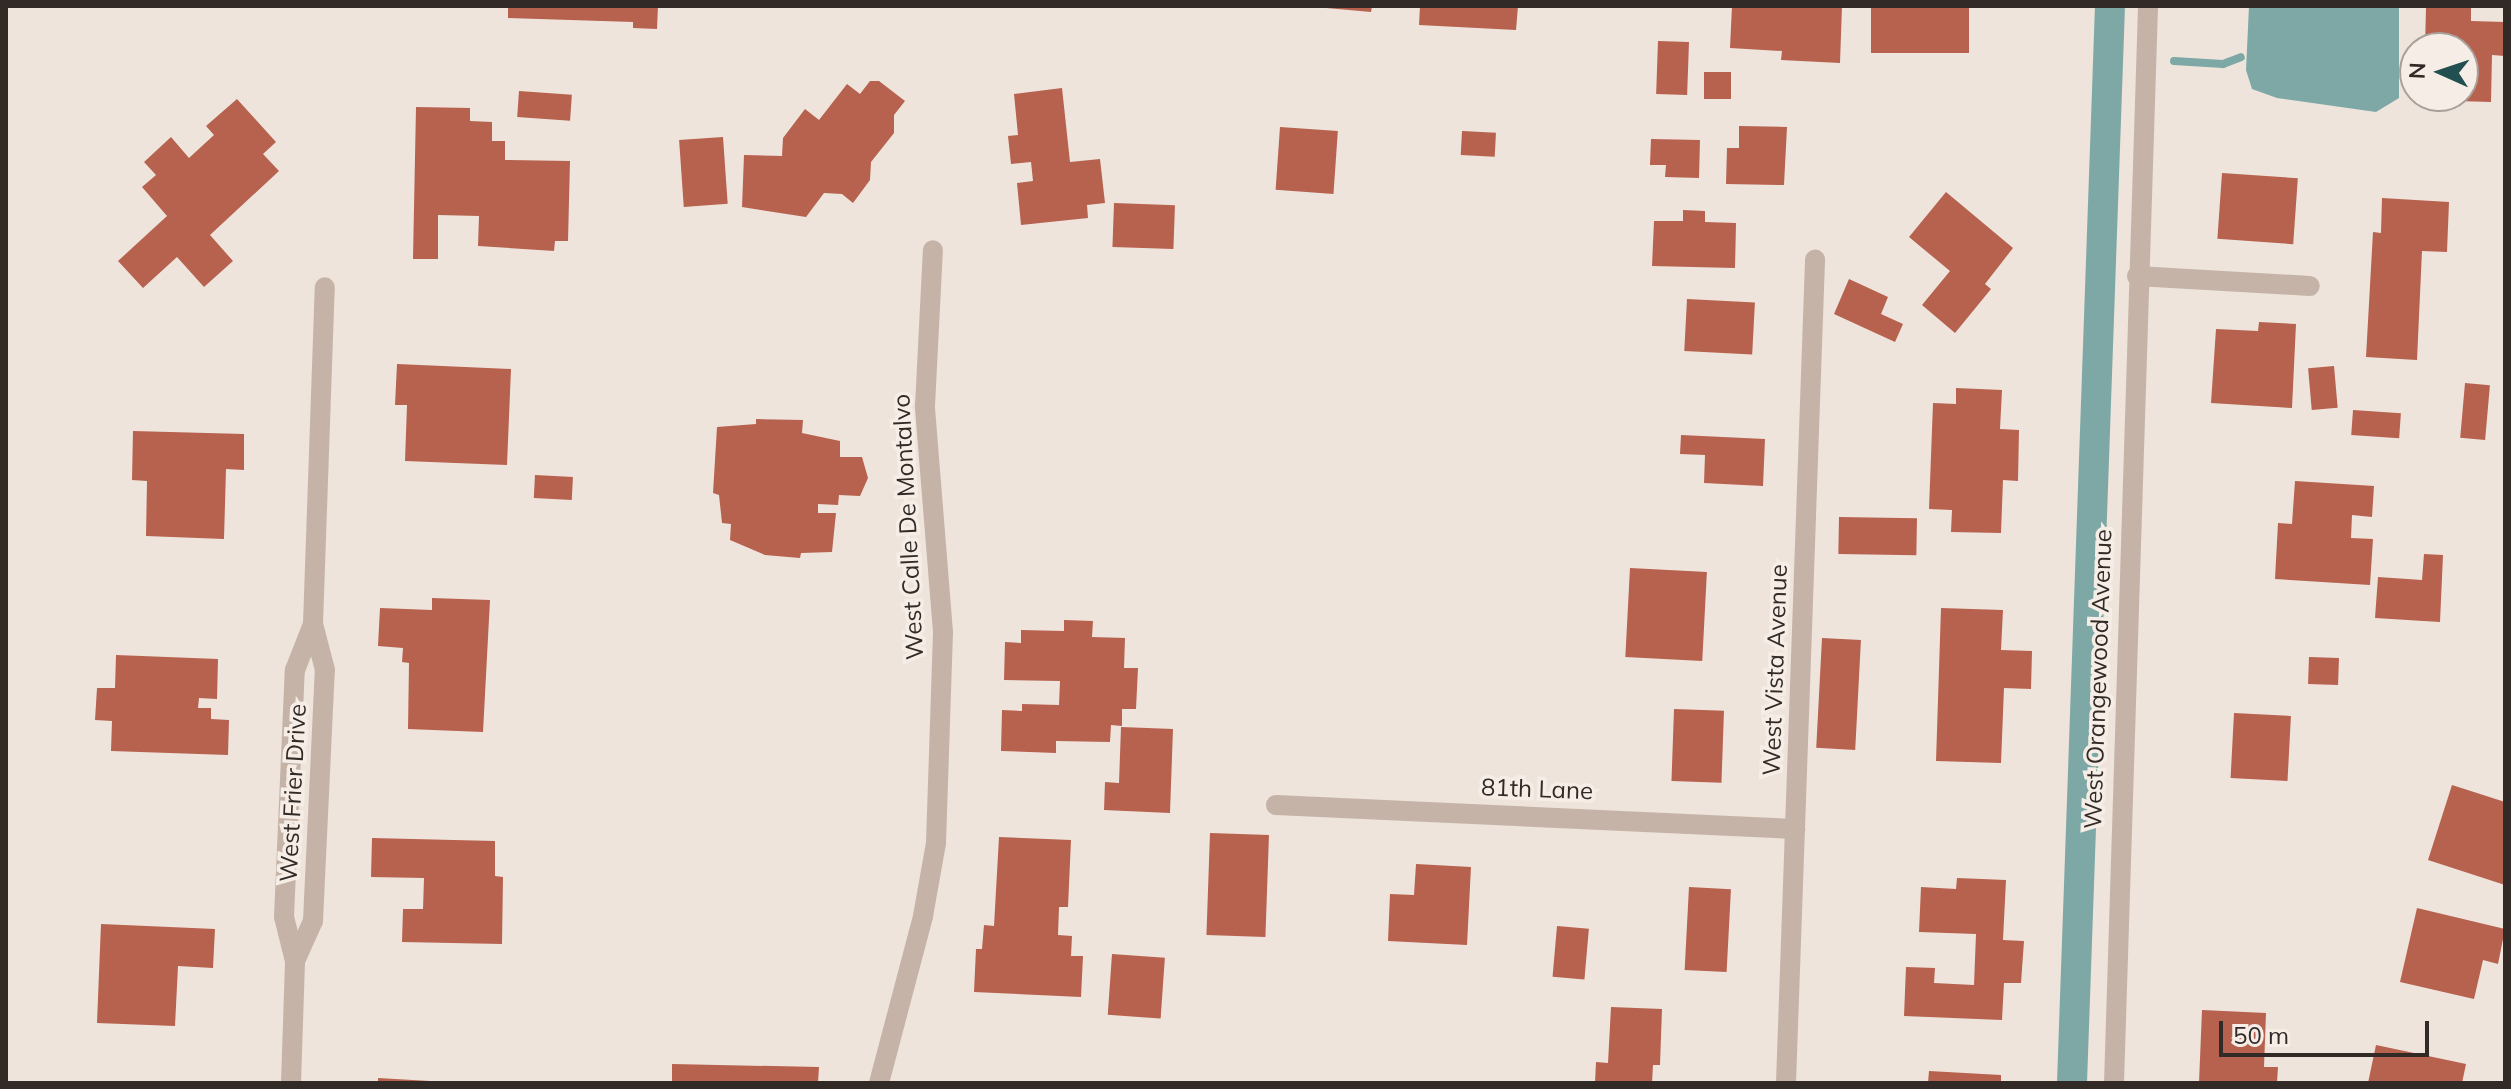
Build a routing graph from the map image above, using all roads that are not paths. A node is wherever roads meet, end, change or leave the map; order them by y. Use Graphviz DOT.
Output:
graph roads {
  1 [pos="2148,6"];
  2 [pos="933,250"];
  3 [pos="1815,260"];
  4 [pos="2137,276"];
  5 [pos="2310,286"];
  6 [pos="325,287"];
  7 [pos="313,624"];
  8 [pos="1276,805"];
  9 [pos="1795,829"];
  10 [pos="295,961"];
  11 [pos="291,1083"];
  12 [pos="879,1083"];
  13 [pos="1786,1083"];
  14 [pos="2114,1083"];
  1 -- 4 [label="street, West Orangewood Avenue"];
  2 -- 12 [label="street, West Calle De Montalvo"];
  3 -- 9 [label="street, West Vista Avenue"];
  4 -- 5 [label="street"];
  4 -- 14 [label="street, West Orangewood Avenue"];
  6 -- 7 [label="street, West Frier Drive"];
  7 -- 10 [label="street, West Frier Drive"];
  7 -- 10 [label="street, West Frier Drive"];
  8 -- 9 [label="street, 81th Lane"];
  9 -- 13 [label="street, West Vista Avenue"];
  10 -- 11 [label="street, West Frier Drive"];
}
